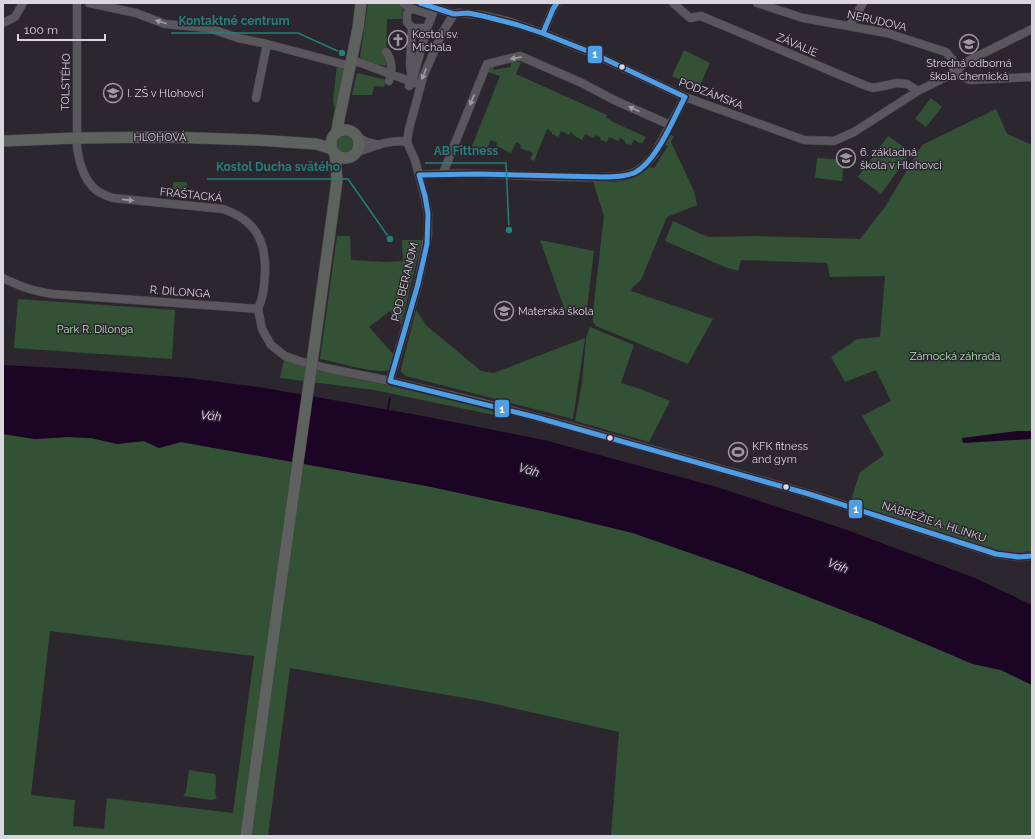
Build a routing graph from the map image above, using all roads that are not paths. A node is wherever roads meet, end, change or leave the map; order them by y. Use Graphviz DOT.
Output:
graph roads {
  1 [pos="23,3"];
  2 [pos="77,3"];
  3 [pos="89,3"];
  4 [pos="361,3"];
  5 [pos="420,3"];
  6 [pos="557,3"];
  7 [pos="673,3"];
  8 [pos="757,3"];
  9 [pos="863,3"];
  10 [pos="454,14"];
  11 [pos="3,23"];
  12 [pos="850,26"];
  13 [pos="412,28"];
  14 [pos="427,28"];
  15 [pos="1032,29"];
  16 [pos="543,32"];
  17 [pos="267,44"];
  18 [pos="386,52"];
  19 [pos="414,63"];
  20 [pos="354,64"];
  21 [pos="954,72"];
  22 [pos="1032,77"];
  23 [pos="390,78"];
  24 [pos="918,91"];
  25 [pos="685,97"];
  26 [pos="256,98"];
  27 [pos="341,110"];
  28 [pos="670,125"];
  29 [pos="353,134"];
  30 [pos="77,138"];
  31 [pos="3,141"];
  32 [pos="407,142"];
  33 [pos="333,144"];
  34 [pos="380,145"];
  35 [pos="352,155"];
  36 [pos="443,173"];
  37 [pos="419,175"];
  38 [pos="337,181"];
  39 [pos="3,278"];
  40 [pos="258,309"];
  41 [pos="390,381"];
  42 [pos="1032,556"];
  43 [pos="246,836"];
  1 -- 11 [label="street"];
  2 -- 30 [label="street, TOLSTÉHO"];
  17 -- 3 [label="street, one-way"];
  4 -- 20 [label="main road"];
  5 -- 10 [label="street, PODZÁMSKA"];
  6 -- 16 [label="street"];
  7 -- 24 [label="street, ZÁVALIE"];
  8 -- 12 [label="street, NERUDOVA"];
  9 -- 12 [label="street"];
  10 -- 16 [label="street, PODZÁMSKA"];
  10 -- 32 [label="street, one-way"];
  12 -- 21 [label="street, NERUDOVA"];
  13 -- 14 [label="street"];
  13 -- 14 [label="street"];
  13 -- 19 [label="street"];
  14 -- 19 [label="street"];
  15 -- 21 [label="street, PODZÁMSKA"];
  16 -- 25 [label="street, PODZÁMSKA"];
  17 -- 20 [label="street"];
  17 -- 26 [label="street"];
  18 -- 23 [label="street"];
  19 -- 23 [label="street"];
  20 -- 23 [label="street"];
  20 -- 27 [label="main road"];
  21 -- 22 [label="street"];
  21 -- 24 [label="street, PODZÁMSKA"];
  24 -- 25 [label="street, PODZÁMSKA"];
  25 -- 28 [label="street"];
  27 -- 29 [label="main road"];
  27 -- 33 [label="main road"];
  28 -- 36 [label="street"];
  28 -- 36 [label="street, one-way"];
  29 -- 33 [label="main road"];
  29 -- 34 [label="street"];
  29 -- 35 [label="main road"];
  30 -- 31 [label="main road, HLOHOVÁ"];
  30 -- 33 [label="main road, HLOHOVÁ"];
  30 -- 40 [label="street, FRAŠTACKÁ, one-way"];
  32 -- 34 [label="street"];
  32 -- 37 [label="street, POD BERANOM"];
  33 -- 35 [label="main road"];
  33 -- 38 [label="main road"];
  34 -- 35 [label="street"];
  35 -- 38 [label="main road"];
  36 -- 37 [label="street"];
  37 -- 41 [label="street, POD BERANOM"];
  38 -- 43 [label="main road, bridge"];
  39 -- 40 [label="street, R. DILONGA"];
  40 -- 41 [label="street, NÁBREŽIE A. HLINKU"];
  41 -- 42 [label="street, NÁBREŽIE A. HLINKU"];
}
